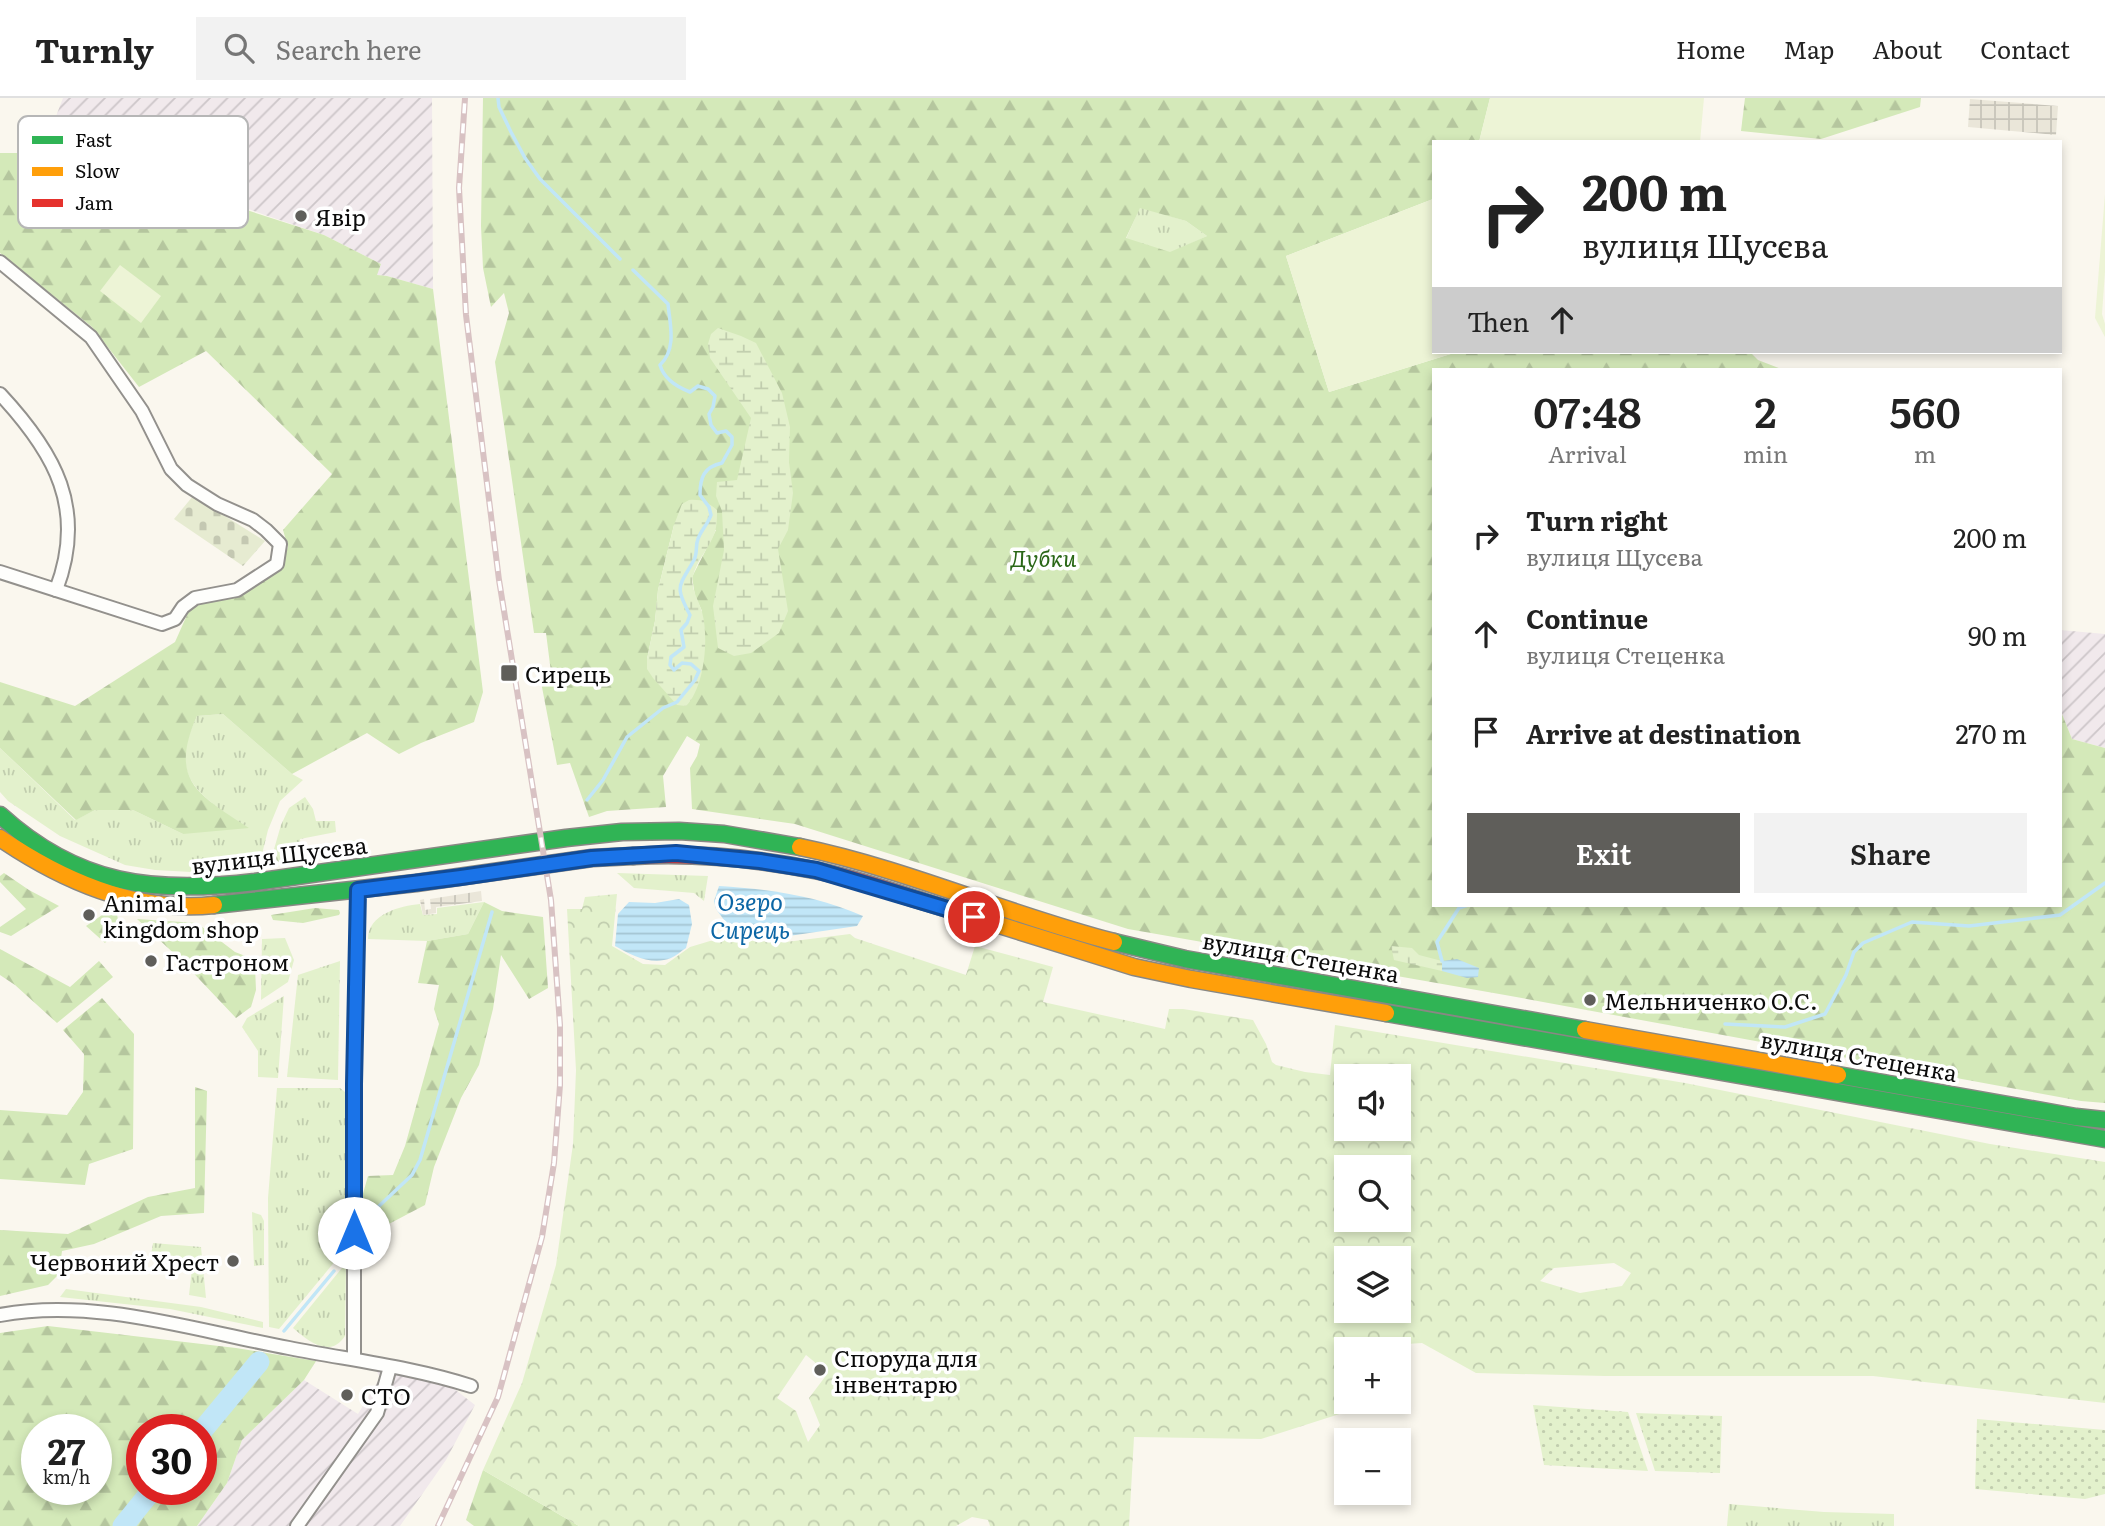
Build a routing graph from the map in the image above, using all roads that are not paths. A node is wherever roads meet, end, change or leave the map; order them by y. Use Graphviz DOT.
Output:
graph roads {
  1 [pos="0,261"];
  2 [pos="0,394"];
  3 [pos="0,572"];
  4 [pos="56,590"];
  5 [pos="0,816"];
  6 [pos="0,838"];
  7 [pos="497,848"];
  8 [pos="510,870"];
  9 [pos="358,890"];
  10 [pos="2105,1120"];
  11 [pos="2105,1139"];
  12 [pos="0,1315"];
  13 [pos="354,1359"];
  14 [pos="390,1367"];
  15 [pos="471,1386"];
  16 [pos="298,1526"];
  1 -- 4 [label="street"];
  2 -- 4 [label="street"];
  3 -- 4 [label="street"];
  5 -- 7 [label="main road, вулиця Щусєва"];
  6 -- 9 [label="main road, вулиця Щусєва"];
  7 -- 10 [label="main road, вулиця Стеценка"];
  8 -- 9 [label="main road, вулиця Щусєва"];
  8 -- 11 [label="main road, вулиця Стеценка"];
  9 -- 13 [label="street"];
  12 -- 13 [label="street"];
  13 -- 14 [label="street"];
  14 -- 15 [label="street"];
  14 -- 16 [label="street"];
}
